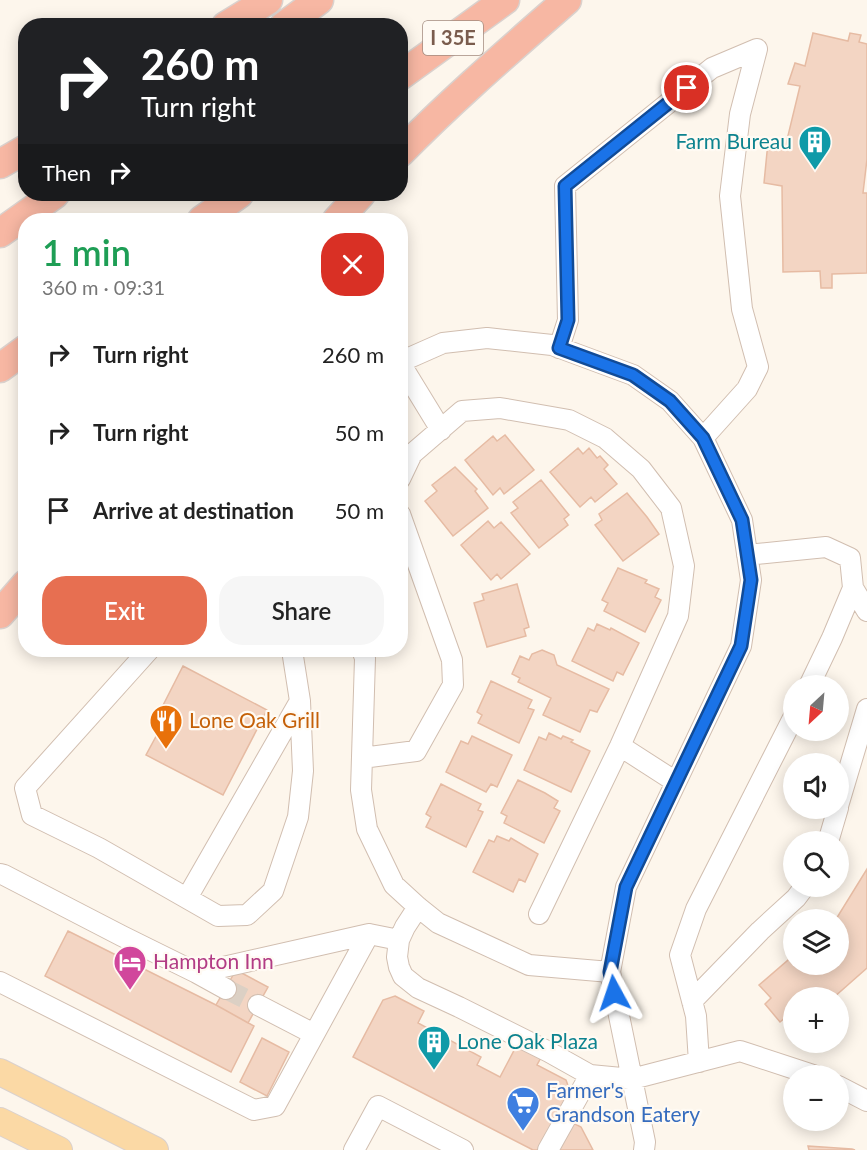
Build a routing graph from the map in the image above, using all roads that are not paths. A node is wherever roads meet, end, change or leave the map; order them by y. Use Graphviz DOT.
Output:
graph roads {
  1 [pos="268,0"];
  2 [pos="319,0"];
  3 [pos="505,0"];
  4 [pos="567,0"];
  5 [pos="239,18"];
  6 [pos="295,18"];
  7 [pos="408,70"];
  8 [pos="408,145"];
  9 [pos="18,153"];
  10 [pos="0,164"];
  11 [pos="45,201"];
  12 [pos="229,201"];
  13 [pos="355,201"];
  14 [pos="28,213"];
  15 [pos="212,213"];
  16 [pos="343,213"];
  17 [pos="18,220"];
  18 [pos="0,233"];
  19 [pos="559,348"];
  20 [pos="18,355"];
  21 [pos="408,358"];
  22 [pos="0,368"];
  23 [pos="408,375"];
  24 [pos="441,430"];
  25 [pos="703,438"];
  26 [pos="408,462"];
  27 [pos="408,536"];
  28 [pos="747,555"];
  29 [pos="853,588"];
  30 [pos="18,593"];
  31 [pos="867,611"];
  32 [pos="0,614"];
  33 [pos="144,657"];
  34 [pos="293,657"];
  35 [pos="365,657"];
  36 [pos="814,675"];
  37 [pos="300,700"];
  38 [pos="867,709"];
  39 [pos="783,738"];
  40 [pos="620,746"];
  41 [pos="362,758"];
  42 [pos="849,770"];
  43 [pos="676,782"];
  44 [pos="0,874"];
  45 [pos="797,897"];
  46 [pos="187,898"];
  47 [pos="418,907"];
  48 [pos="539,914"];
  49 [pos="369,934"];
  50 [pos="399,940"];
  51 [pos="197,972"];
  52 [pos="610,972"];
  53 [pos="0,982"];
  54 [pos="226,989"];
  55 [pos="692,1001"];
  56 [pos="258,1005"];
  57 [pos="314,1034"];
  58 [pos="699,1062"];
  59 [pos="783,1065"];
  60 [pos="0,1072"];
  61 [pos="590,1075"];
  62 [pos="632,1080"];
  63 [pos="849,1092"];
  64 [pos="867,1101"];
  65 [pos="0,1121"];
  66 [pos="59,1150"];
  67 [pos="155,1150"];
  68 [pos="354,1150"];
  69 [pos="463,1150"];
  70 [pos="548,1150"];
  71 [pos="644,1150"];
  1 -- 5 [label="highway"];
  2 -- 6 [label="highway"];
  3 -- 7 [label="highway, I 35E"];
  4 -- 8 [label="highway"];
  9 -- 10 [label="highway"];
  11 -- 14 [label="highway"];
  12 -- 15 [label="highway"];
  13 -- 16 [label="highway"];
  17 -- 18 [label="highway"];
  19 -- 21 [label="street"];
  19 -- 25 [label="street"];
  19 -- 25 [label="street"];
  20 -- 22 [label="highway"];
  23 -- 24 [label="street"];
  24 -- 26 [label="street"];
  24 -- 40 [label="street"];
  25 -- 28 [label="street"];
  27 -- 41 [label="street"];
  28 -- 29 [label="street"];
  28 -- 43 [label="street"];
  29 -- 31 [label="street"];
  29 -- 36 [label="street"];
  30 -- 32 [label="highway"];
  33 -- 46 [label="street"];
  34 -- 37 [label="street"];
  35 -- 41 [label="street"];
  37 -- 46 [label="street"];
  37 -- 46 [label="street"];
  38 -- 42 [label="street"];
  39 -- 55 [label="street"];
  40 -- 43 [label="street"];
  40 -- 48 [label="street"];
  41 -- 47 [label="street"];
  43 -- 52 [label="street"];
  44 -- 51 [label="street"];
  45 -- 55 [label="street"];
  47 -- 50 [label="street"];
  47 -- 52 [label="street"];
  49 -- 50 [label="street"];
  49 -- 51 [label="street"];
  49 -- 57 [label="street"];
  50 -- 61 [label="street"];
  51 -- 54 [label="street"];
  52 -- 62 [label="street"];
  53 -- 57 [label="street"];
  55 -- 58 [label="street"];
  56 -- 57 [label="street"];
  58 -- 59 [label="street"];
  58 -- 62 [label="street"];
  60 -- 67 [label="main road"];
  61 -- 62 [label="street"];
  61 -- 70 [label="street"];
  62 -- 71 [label="street"];
  63 -- 64 [label="street"];
  65 -- 66 [label="main road"];
  68 -- 69 [label="street"];
}
